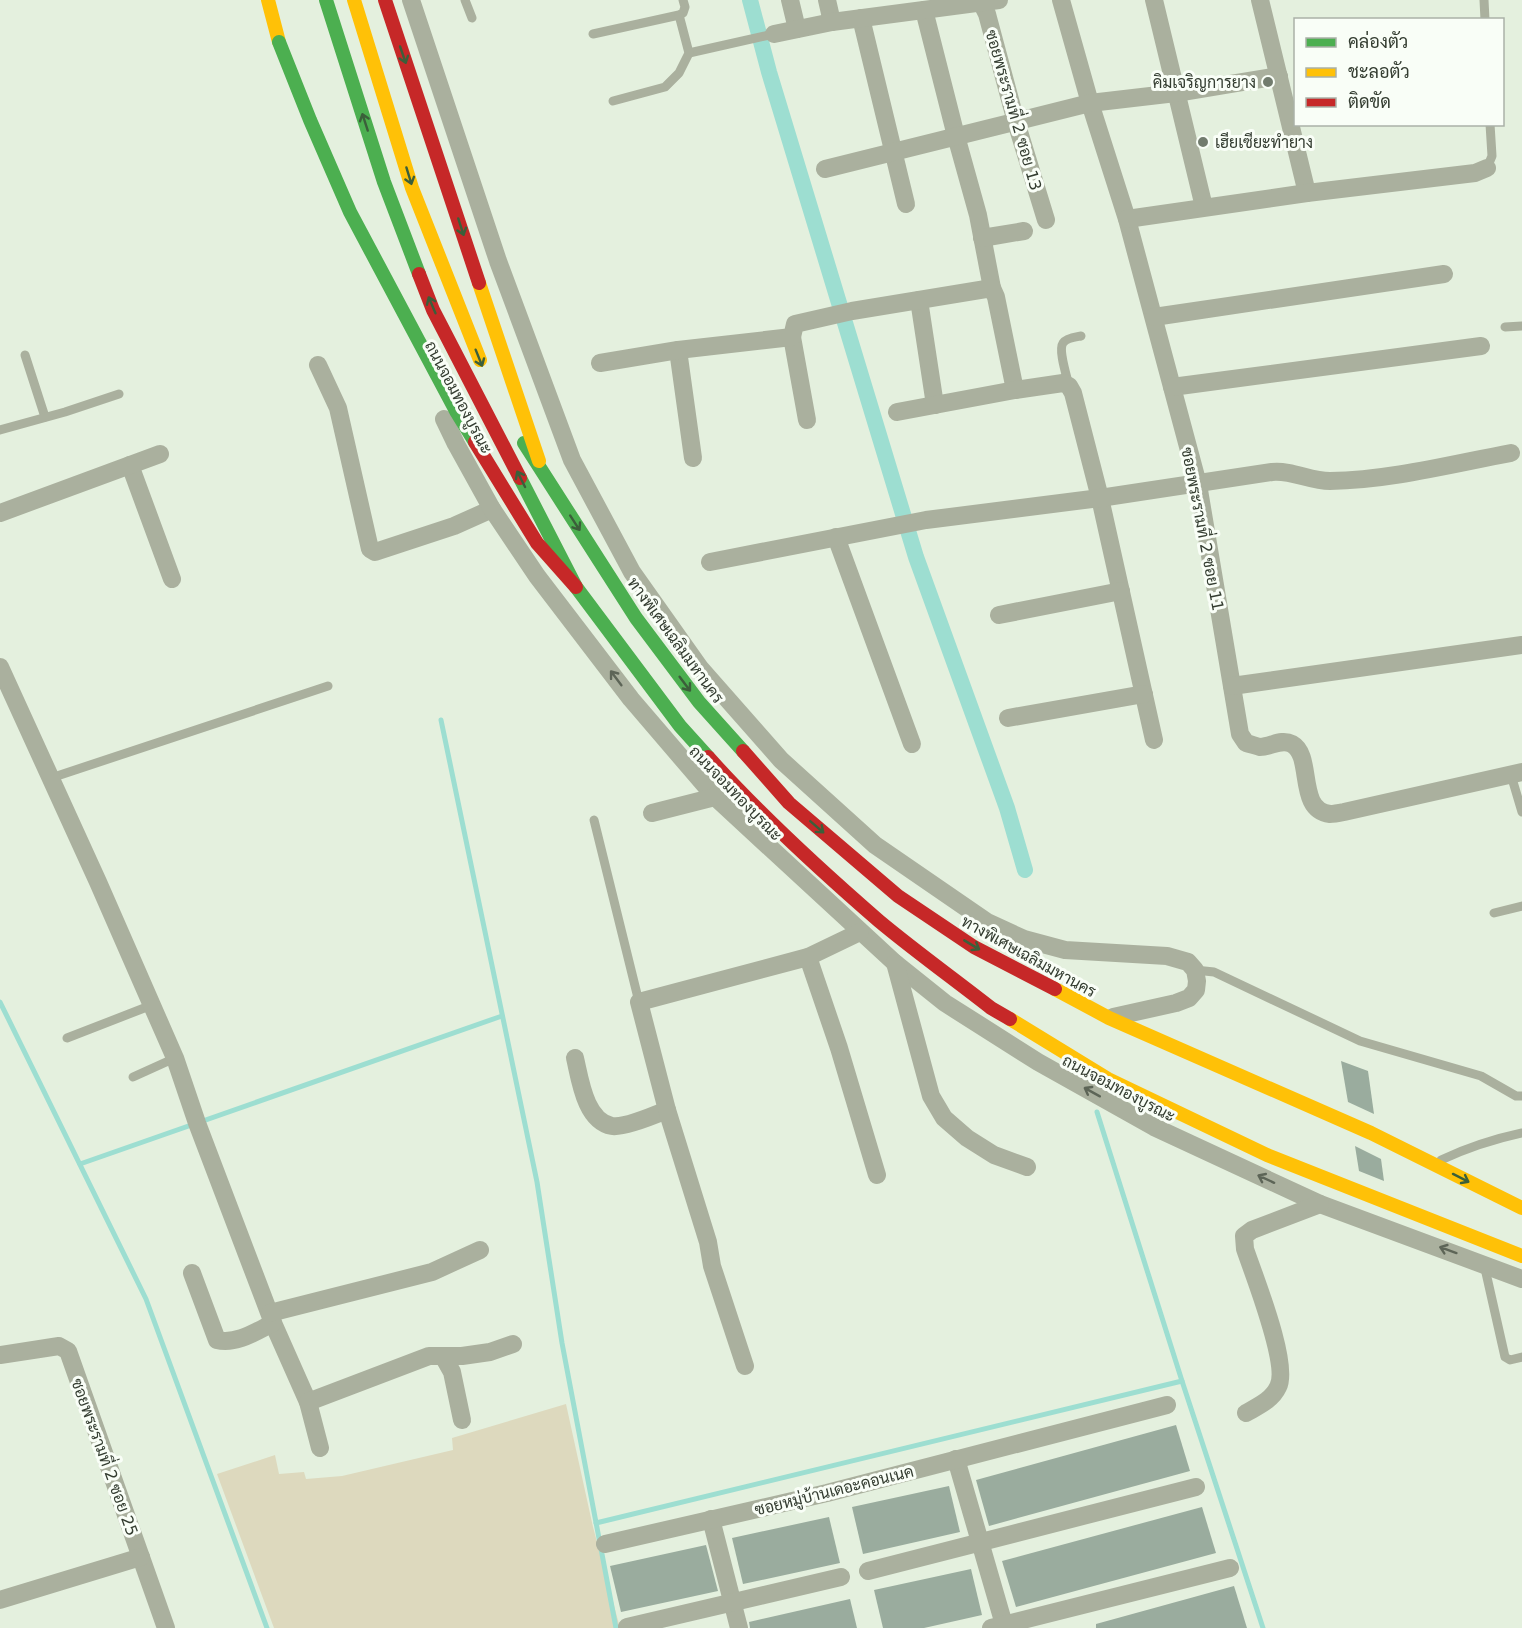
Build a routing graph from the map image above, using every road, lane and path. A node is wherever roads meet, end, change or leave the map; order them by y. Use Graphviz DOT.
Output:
graph roads {
  1 [pos="258,0"];
  2 [pos="268,0"];
  3 [pos="273,0"];
  4 [pos="326,0"];
  5 [pos="354,0"];
  6 [pos="385,0"];
  7 [pos="411,0"];
  8 [pos="465,0"];
  9 [pos="683,0"];
  10 [pos="790,0"];
  11 [pos="827,0"];
  12 [pos="999,0"];
  13 [pos="1061,0"];
  14 [pos="1154,0"];
  15 [pos="1260,0"];
  16 [pos="1484,0"];
  17 [pos="980,1"];
  18 [pos="896,7"];
  19 [pos="924,10"];
  20 [pos="679,15"];
  21 [pos="471,18"];
  22 [pos="861,18"];
  23 [pos="1485,18"];
  24 [pos="832,22"];
  25 [pos="797,29"];
  26 [pos="593,34"];
  27 [pos="774,34"];
  28 [pos="689,53"];
  29 [pos="1279,76"];
  30 [pos="1176,93"];
  31 [pos="613,101"];
  32 [pos="1090,103"];
  33 [pos="1016,122"];
  34 [pos="1490,126"];
  35 [pos="956,136"];
  36 [pos="894,152"];
  37 [pos="1487,168"];
  38 [pos="825,169"];
  39 [pos="1307,193"];
  40 [pos="906,204"];
  41 [pos="1204,207"];
  42 [pos="1127,219"];
  43 [pos="1046,220"];
  44 [pos="1024,231"];
  45 [pos="982,238"];
  46 [pos="1444,274"];
  47 [pos="992,288"];
  48 [pos="919,300"];
  49 [pos="1154,317"];
  50 [pos="1522,326"];
  51 [pos="1506,327"];
  52 [pos="1081,336"];
  53 [pos="792,337"];
  54 [pos="1481,346"];
  55 [pos="678,350"];
  56 [pos="25,355"];
  57 [pos="600,363"];
  58 [pos="318,365"];
  59 [pos="486,374"];
  60 [pos="1069,386"];
  61 [pos="1172,387"];
  62 [pos="1015,390"];
  63 [pos="119,394"];
  64 [pos="935,405"];
  65 [pos="897,412"];
  66 [pos="45,417"];
  67 [pos="807,420"];
  68 [pos="513,425"];
  69 [pos="0,429"];
  70 [pos="1511,453"];
  71 [pos="160,454"];
  72 [pos="693,458"];
  73 [pos="130,465"];
  74 [pos="544,474"];
  75 [pos="1198,484"];
  76 [pos="1100,498"];
  77 [pos="492,509"];
  78 [pos="0,513"];
  79 [pos="836,537"];
  80 [pos="710,562"];
  81 [pos="172,579"];
  82 [pos="576,587"];
  83 [pos="1121,591"];
  84 [pos="999,615"];
  85 [pos="1522,645"];
  86 [pos="0,667"];
  87 [pos="328,686"];
  88 [pos="1232,686"];
  89 [pos="1144,694"];
  90 [pos="1008,718"];
  91 [pos="1154,740"];
  92 [pos="912,744"];
  93 [pos="1516,773"];
  94 [pos="51,778"];
  95 [pos="715,797"];
  96 [pos="1522,812"];
  97 [pos="652,813"];
  98 [pos="594,820"];
  99 [pos="1522,906"];
  100 [pos="1494,913"];
  101 [pos="860,932"];
  102 [pos="808,957"];
  103 [pos="895,963"];
  104 [pos="1195,970"];
  105 [pos="639,1002"];
  106 [pos="152,1005"];
  107 [pos="1109,1018"];
  108 [pos="67,1038"];
  109 [pos="175,1058"];
  110 [pos="575,1058"];
  111 [pos="133,1077"];
  112 [pos="1522,1096"];
  113 [pos="667,1110"];
  114 [pos="1522,1133"];
  115 [pos="1434,1164"];
  116 [pos="1027,1167"];
  117 [pos="877,1175"];
  118 [pos="1320,1204"];
  119 [pos="1522,1208"];
  120 [pos="480,1250"];
  121 [pos="1522,1256"];
  122 [pos="1522,1261"];
  123 [pos="1484,1264"];
  124 [pos="192,1273"];
  125 [pos="1522,1278"];
  126 [pos="272,1318"];
  127 [pos="513,1344"];
  128 [pos="0,1355"];
  129 [pos="443,1356"];
  130 [pos="1522,1357"];
  131 [pos="745,1366"];
  132 [pos="308,1402"];
  133 [pos="1167,1405"];
  134 [pos="1246,1413"];
  135 [pos="462,1420"];
  136 [pos="320,1448"];
  137 [pos="956,1459"];
  138 [pos="1196,1487"];
  139 [pos="711,1519"];
  140 [pos="981,1543"];
  141 [pos="605,1544"];
  142 [pos="141,1557"];
  143 [pos="1230,1568"];
  144 [pos="868,1571"];
  145 [pos="841,1577"];
  146 [pos="0,1600"];
  147 [pos="732,1602"];
  148 [pos="627,1627"];
  149 [pos="1000,1627"];
  150 [pos="166,1628"];
  151 [pos="738,1628"];
  1 -- 77 [label="street, ถนนจอมทองบูรณะ"];
  2 -- 82 [label="highway, bridge"];
  3 -- 122 [label="street, ถนนจอมทองบูรณะ"];
  82 -- 4 [label="highway, one-way, bridge"];
  5 -- 59 [label="highway, one-way"];
  6 -- 74 [label="highway, one-way"];
  7 -- 104 [label="street"];
  8 -- 21 [label="lane"];
  9 -- 20 [label="lane"];
  10 -- 25 [label="street"];
  11 -- 24 [label="street"];
  12 -- 17 [label="street"];
  13 -- 32 [label="street, ซอยพระรามที่ 2 ซอย 11"];
  14 -- 30 [label="street"];
  15 -- 29 [label="street"];
  16 -- 23 [label="lane"];
  17 -- 19 [label="street"];
  17 -- 33 [label="street, ซอยพระรามที่ 2 ซอย 13"];
  18 -- 19 [label="street"];
  18 -- 22 [label="street"];
  19 -- 35 [label="street"];
  20 -- 26 [label="lane"];
  20 -- 28 [label="lane"];
  22 -- 24 [label="street"];
  22 -- 36 [label="street"];
  24 -- 25 [label="street"];
  25 -- 27 [label="street"];
  27 -- 28 [label="lane"];
  28 -- 31 [label="lane"];
  29 -- 30 [label="street"];
  29 -- 39 [label="street"];
  30 -- 32 [label="street"];
  30 -- 41 [label="street"];
  32 -- 33 [label="street"];
  32 -- 42 [label="street, ซอยพระรามที่ 2 ซอย 11"];
  33 -- 35 [label="street"];
  33 -- 43 [label="street, ซอยพระรามที่ 2 ซอย 13"];
  34 -- 37 [label="lane"];
  35 -- 36 [label="street"];
  35 -- 45 [label="street"];
  36 -- 38 [label="street"];
  36 -- 40 [label="street"];
  37 -- 39 [label="street"];
  39 -- 41 [label="street"];
  41 -- 42 [label="street"];
  42 -- 49 [label="street, ซอยพระรามที่ 2 ซอย 11"];
  44 -- 45 [label="street"];
  45 -- 47 [label="street"];
  46 -- 49 [label="street"];
  47 -- 48 [label="street"];
  47 -- 62 [label="street"];
  48 -- 53 [label="street"];
  48 -- 64 [label="street"];
  49 -- 61 [label="street, ซอยพระรามที่ 2 ซอย 11"];
  50 -- 51 [label="lane"];
  52 -- 60 [label="lane"];
  53 -- 55 [label="street"];
  53 -- 67 [label="street"];
  54 -- 61 [label="street"];
  55 -- 57 [label="street"];
  55 -- 72 [label="street"];
  56 -- 66 [label="lane"];
  58 -- 77 [label="street"];
  60 -- 62 [label="street"];
  60 -- 76 [label="street"];
  61 -- 75 [label="street, ซอยพระรามที่ 2 ซอย 11"];
  62 -- 64 [label="street"];
  63 -- 66 [label="lane"];
  64 -- 65 [label="street"];
  66 -- 69 [label="lane"];
  68 -- 74 [label="highway"];
  70 -- 75 [label="street"];
  71 -- 73 [label="street"];
  73 -- 78 [label="street"];
  73 -- 81 [label="street"];
  74 -- 107 [label="highway, ทางพิเศษเฉลิมมหานคร, one-way"];
  75 -- 76 [label="street"];
  75 -- 88 [label="street, ซอยพระรามที่ 2 ซอย 11"];
  76 -- 79 [label="street"];
  76 -- 83 [label="street"];
  95 -- 77 [label="street, ถนนจอมทองบูรณะ, one-way"];
  79 -- 80 [label="street"];
  79 -- 92 [label="street"];
  82 -- 121 [label="highway"];
  83 -- 84 [label="street"];
  83 -- 89 [label="street"];
  85 -- 88 [label="street"];
  86 -- 94 [label="street"];
  87 -- 94 [label="lane"];
  88 -- 93 [label="street, ซอยพระรามที่ 2 ซอย 11"];
  89 -- 90 [label="street"];
  89 -- 91 [label="street"];
  93 -- 96 [label="lane"];
  94 -- 106 [label="street"];
  95 -- 97 [label="street"];
  95 -- 101 [label="street, ถนนจอมทองบูรณะ"];
  98 -- 105 [label="lane"];
  99 -- 100 [label="lane"];
  101 -- 102 [label="street"];
  101 -- 103 [label="street, ถนนจอมทองบูรณะ"];
  102 -- 105 [label="street"];
  102 -- 117 [label="street"];
  103 -- 116 [label="street"];
  118 -- 103 [label="street, ถนนจอมทองบูรณะ, one-way"];
  104 -- 107 [label="street"];
  104 -- 112 [label="lane"];
  105 -- 113 [label="street"];
  106 -- 108 [label="lane"];
  106 -- 109 [label="street"];
  107 -- 115 [label="highway, ทางพิเศษเฉลิมมหานคร"];
  109 -- 111 [label="lane"];
  109 -- 126 [label="street"];
  110 -- 113 [label="street"];
  113 -- 131 [label="street"];
  114 -- 115 [label="lane"];
  115 -- 119 [label="highway, ทางพิเศษเฉลิมมหานคร, one-way"];
  123 -- 118 [label="street, ถนนจอมทองบูรณะ, one-way"];
  118 -- 134 [label="street"];
  120 -- 126 [label="street"];
  123 -- 125 [label="street, ถนนจอมทองบูรณะ"];
  123 -- 130 [label="lane"];
  124 -- 126 [label="street"];
  126 -- 132 [label="street"];
  127 -- 129 [label="street"];
  128 -- 142 [label="street, ซอยพระรามที่ 2 ซอย 25"];
  129 -- 132 [label="street"];
  129 -- 135 [label="street"];
  132 -- 136 [label="street"];
  133 -- 137 [label="street, ซอยหมู่บ้านเดอะคอนเนค"];
  137 -- 139 [label="street, ซอยหมู่บ้านเดอะคอนเนค"];
  137 -- 140 [label="street"];
  138 -- 140 [label="street"];
  139 -- 141 [label="street, ซอยหมู่บ้านเดอะคอนเนค"];
  139 -- 147 [label="street"];
  140 -- 144 [label="street"];
  140 -- 149 [label="street"];
  142 -- 146 [label="street"];
  142 -- 150 [label="street, ซอยพระรามที่ 2 ซอย 25"];
  143 -- 149 [label="street"];
  145 -- 147 [label="street"];
  147 -- 148 [label="street"];
  147 -- 151 [label="street"];
}
